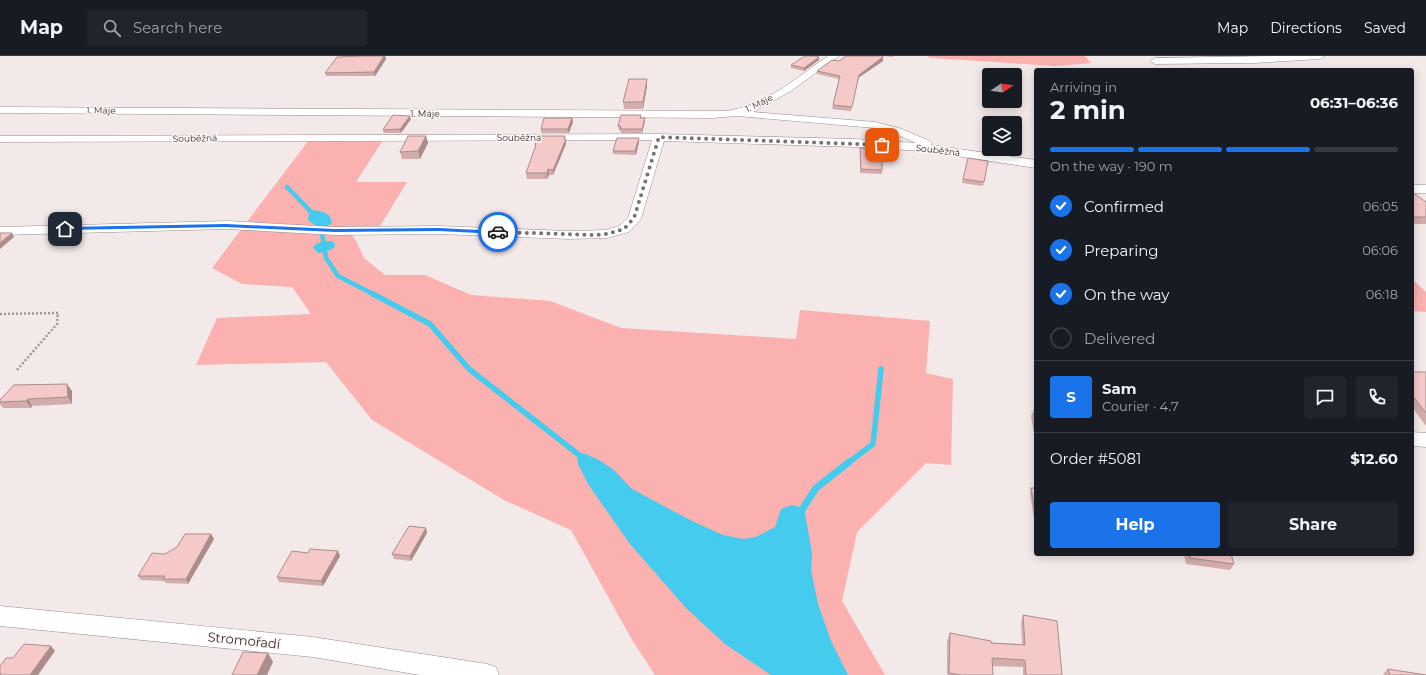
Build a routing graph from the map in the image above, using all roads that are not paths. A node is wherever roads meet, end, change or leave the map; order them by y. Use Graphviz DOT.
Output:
graph roads {
  1 [pos="834,56"];
  2 [pos="1320,56"];
  3 [pos="1155,61"];
  4 [pos="0,110"];
  5 [pos="736,113"];
  6 [pos="659,137"];
  7 [pos="0,139"];
  8 [pos="941,150"];
  9 [pos="1034,164"];
  10 [pos="1414,189"];
  11 [pos="1426,189"];
  12 [pos="0,231"];
  13 [pos="1414,439"];
  14 [pos="1426,440"];
  15 [pos="0,616"];
  16 [pos="487,675"];
  1 -- 5 [label="street, 1. Máje"];
  2 -- 3 [label="street"];
  4 -- 5 [label="street, 1. Máje"];
  5 -- 8 [label="street"];
  6 -- 7 [label="street, Souběžná"];
  6 -- 8 [label="street, Souběžná"];
  6 -- 12 [label="street"];
  8 -- 9 [label="street, Souběžná"];
  10 -- 11 [label="street"];
  13 -- 14 [label="street"];
  15 -- 16 [label="street, Stromořadí"];
}
